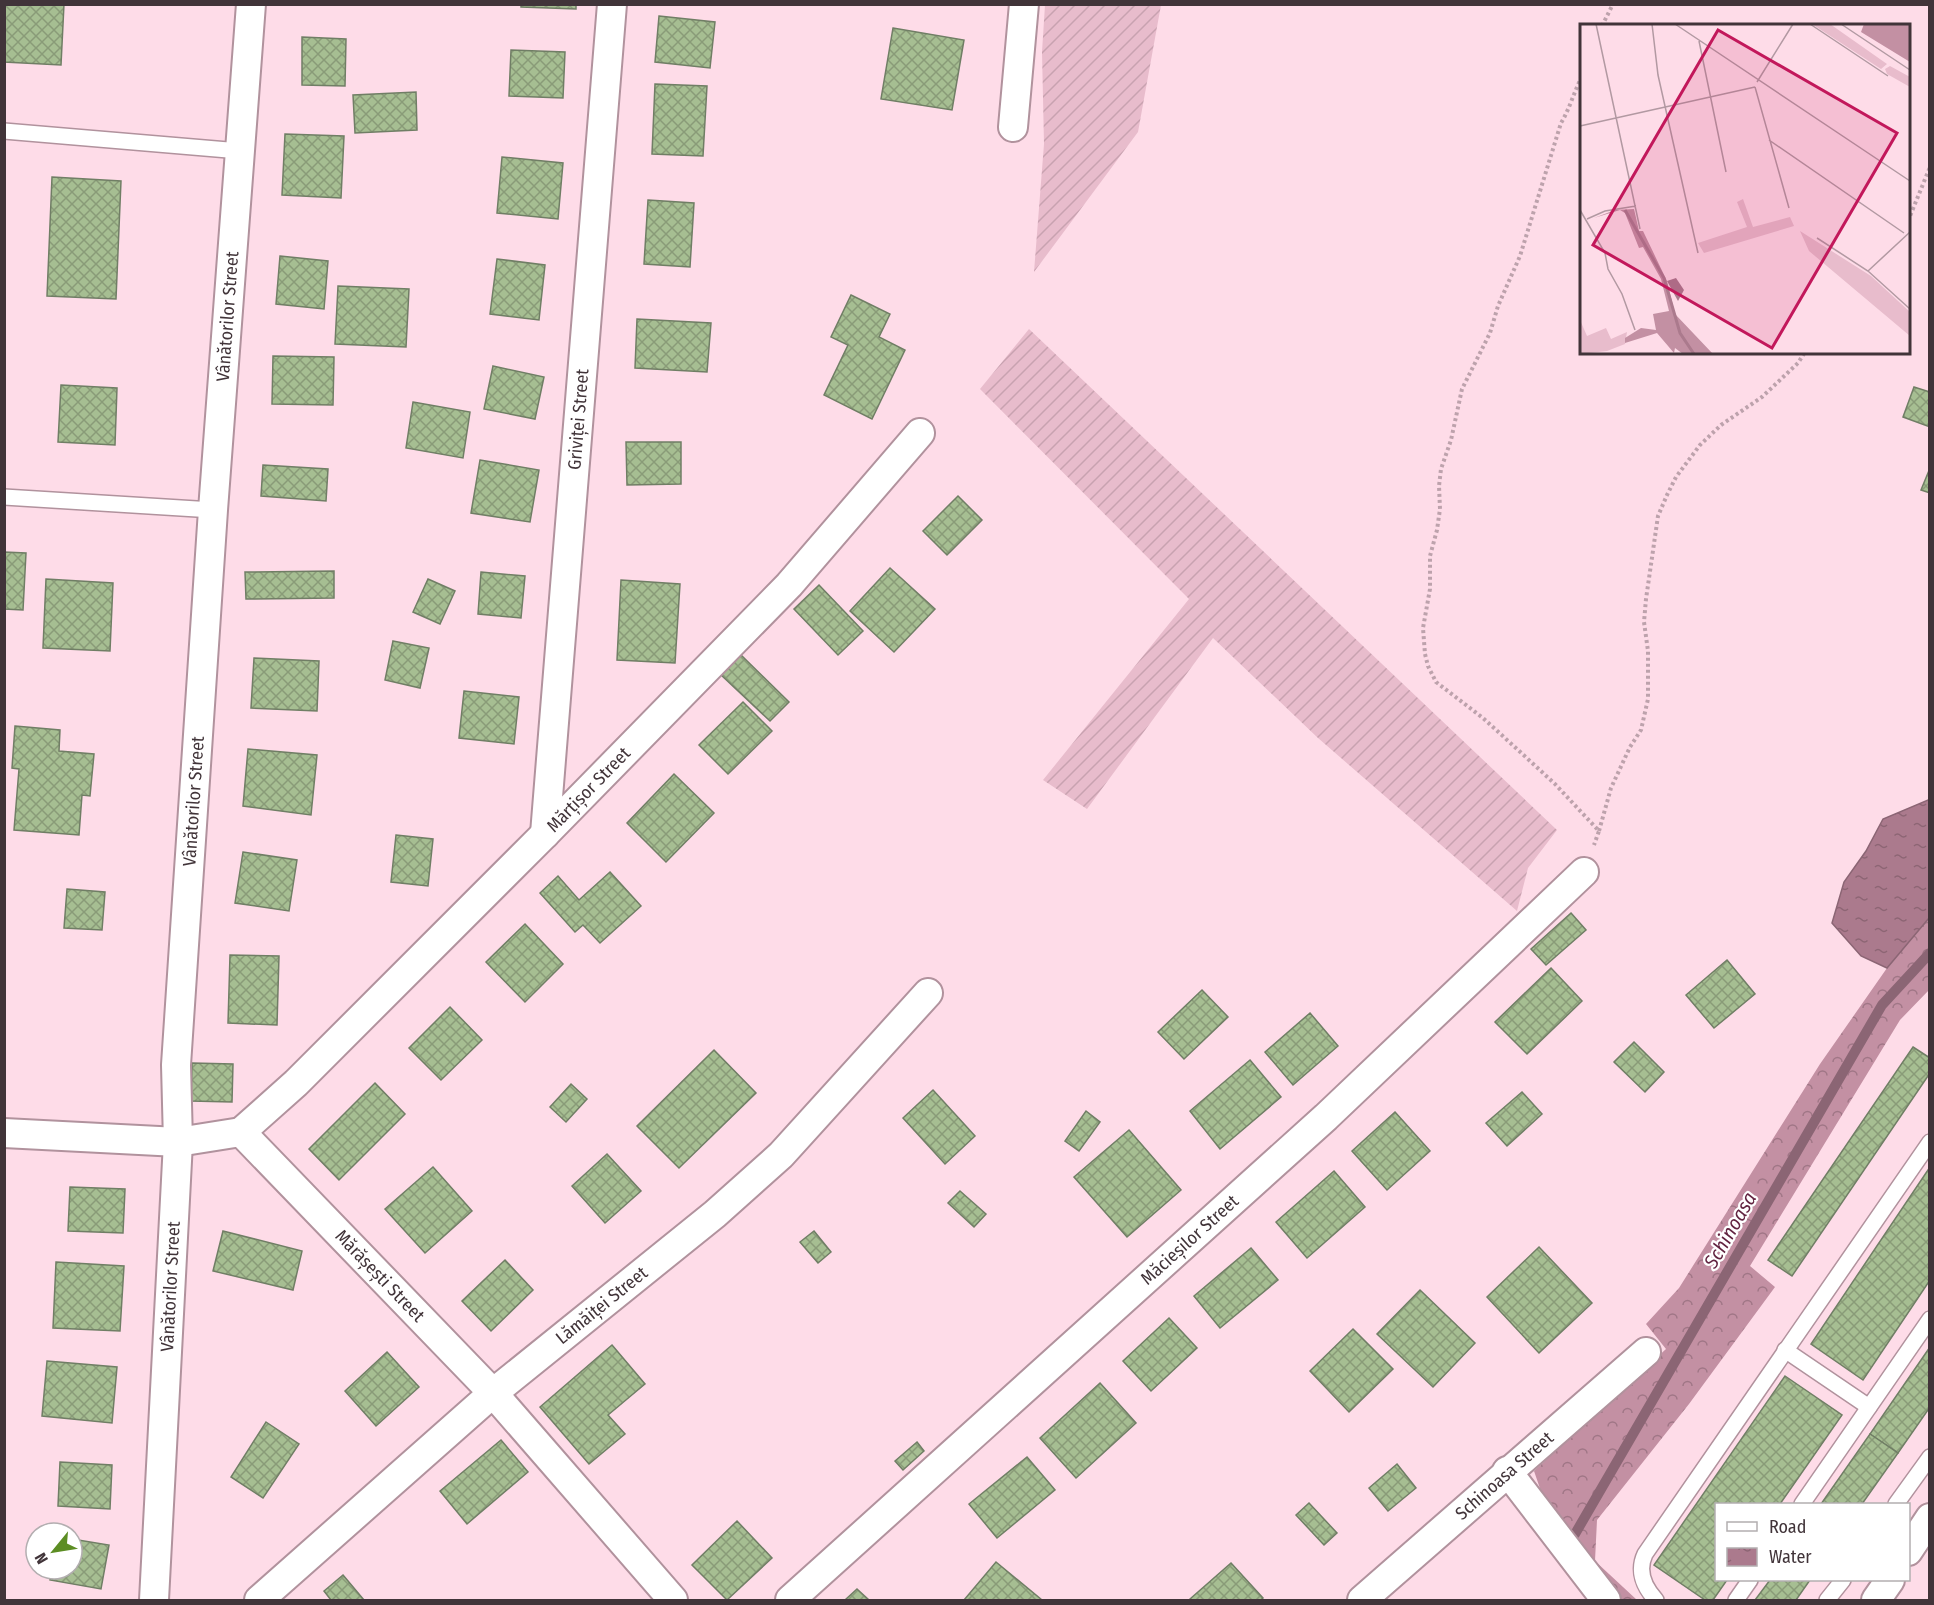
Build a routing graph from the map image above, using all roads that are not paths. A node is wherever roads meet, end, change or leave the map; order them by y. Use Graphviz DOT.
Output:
graph roads {
  1 [pos="251,4"];
  2 [pos="612,4"];
  3 [pos="1024,4"];
  4 [pos="1013,127"];
  5 [pos="4,131"];
  6 [pos="240,152"];
  7 [pos="920,433"];
  8 [pos="4,497"];
  9 [pos="213,510"];
  10 [pos="545,834"];
  11 [pos="1584,872"];
  12 [pos="928,993"];
  13 [pos="241,1132"];
  14 [pos="4,1133"];
  15 [pos="178,1142"];
  16 [pos="1929,1142"];
  17 [pos="1929,1318"];
  18 [pos="1785,1350"];
  19 [pos="1646,1352"];
  20 [pos="493,1394"];
  21 [pos="1869,1407"];
  22 [pos="1929,1457"];
  23 [pos="1507,1471"];
  24 [pos="1803,1503"];
  25 [pos="1897,1503"];
  26 [pos="1929,1518"];
  27 [pos="1910,1548"];
  28 [pos="1749,1581"];
  29 [pos="1841,1581"];
  30 [pos="1889,1581"];
  31 [pos="154,1600"];
  32 [pos="259,1600"];
  33 [pos="673,1600"];
  34 [pos="790,1600"];
  35 [pos="1362,1600"];
  36 [pos="1606,1600"];
  37 [pos="1656,1600"];
  38 [pos="1736,1600"];
  39 [pos="1827,1600"];
  40 [pos="1876,1600"];
  1 -- 6 [label="street, Vânătorilor Street"];
  2 -- 10 [label="street, Griviței Street"];
  3 -- 4 [label="street"];
  5 -- 6 [label="lane"];
  6 -- 9 [label="street, Vânătorilor Street"];
  7 -- 10 [label="street, Mărțișor Street"];
  8 -- 9 [label="lane"];
  9 -- 15 [label="street, Vânătorilor Street"];
  10 -- 13 [label="street, Mărțișor Street"];
  11 -- 34 [label="street, Măcieșilor Street"];
  12 -- 20 [label="street, Lămăiței Street"];
  13 -- 15 [label="street"];
  13 -- 20 [label="street, Mărășești Street"];
  14 -- 15 [label="street"];
  15 -- 31 [label="street, Vânătorilor Street"];
  16 -- 18 [label="lane"];
  17 -- 21 [label="lane"];
  18 -- 21 [label="lane"];
  18 -- 37 [label="lane"];
  19 -- 23 [label="street, Schinoasa Street"];
  20 -- 32 [label="street, Lămăiței Street"];
  20 -- 33 [label="street, Mărășești Street"];
  21 -- 24 [label="lane"];
  22 -- 25 [label="lane"];
  23 -- 35 [label="street, Schinoasa Street"];
  23 -- 36 [label="street"];
  26 -- 27 [label="street"];
  28 -- 38 [label="lane"];
  29 -- 39 [label="lane"];
  30 -- 40 [label="street"];
}
